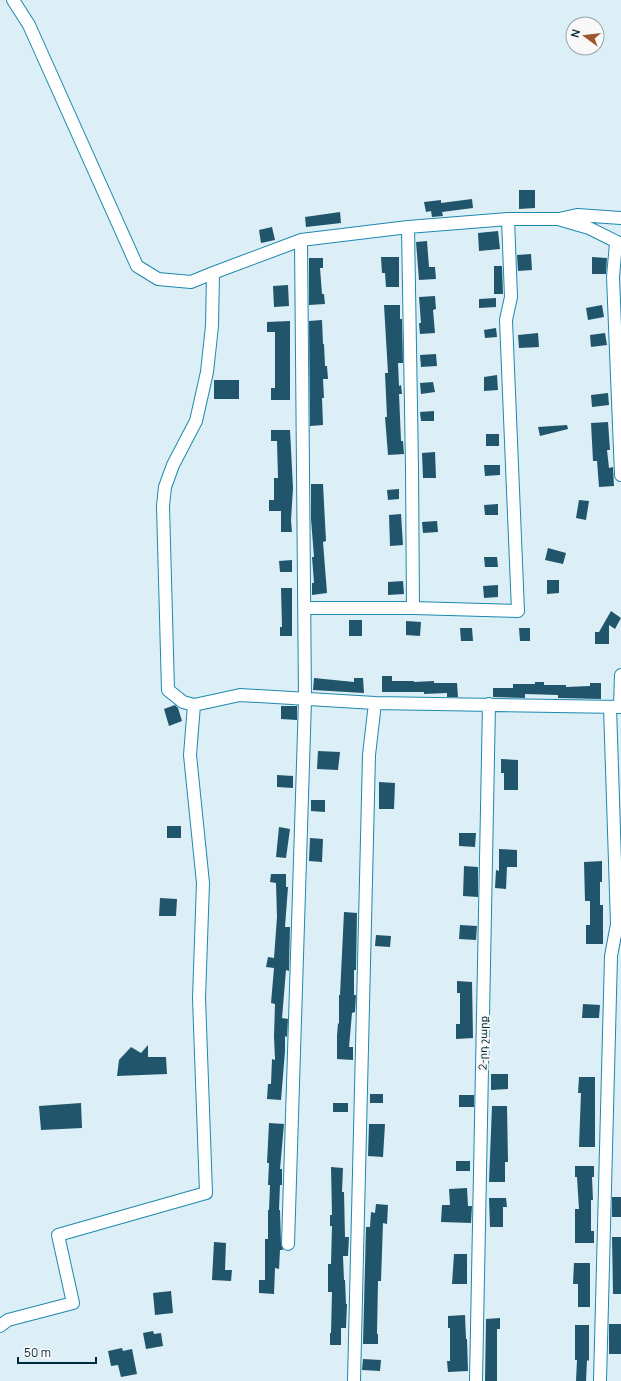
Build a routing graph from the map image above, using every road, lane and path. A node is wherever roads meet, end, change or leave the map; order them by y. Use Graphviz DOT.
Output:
graph roads {
  1 [pos="12,0"];
  2 [pos="621,218"];
  3 [pos="508,219"];
  4 [pos="558,219"];
  5 [pos="408,227"];
  6 [pos="301,240"];
  7 [pos="618,243"];
  8 [pos="213,273"];
  9 [pos="621,475"];
  10 [pos="305,608"];
  11 [pos="413,608"];
  12 [pos="621,675"];
  13 [pos="304,700"];
  14 [pos="375,703"];
  15 [pos="489,704"];
  16 [pos="194,705"];
  17 [pos="617,707"];
  18 [pos="288,1244"];
  19 [pos="0,1326"];
  20 [pos="354,1381"];
  21 [pos="476,1381"];
  22 [pos="600,1381"];
  1 -- 8 [label="street"];
  2 -- 4 [label="street"];
  3 -- 4 [label="street"];
  3 -- 5 [label="street"];
  3 -- 11 [label="street"];
  4 -- 7 [label="street"];
  5 -- 6 [label="street"];
  5 -- 11 [label="street"];
  6 -- 8 [label="street"];
  6 -- 10 [label="street"];
  7 -- 9 [label="street"];
  8 -- 16 [label="street"];
  10 -- 11 [label="street"];
  10 -- 13 [label="street"];
  12 -- 17 [label="street"];
  13 -- 14 [label="street"];
  13 -- 16 [label="street"];
  13 -- 18 [label="street"];
  14 -- 15 [label="street"];
  14 -- 20 [label="street"];
  15 -- 17 [label="street"];
  15 -- 21 [label="street, 2-րդ շարք"];
  16 -- 19 [label="street"];
  17 -- 22 [label="street"];
}
